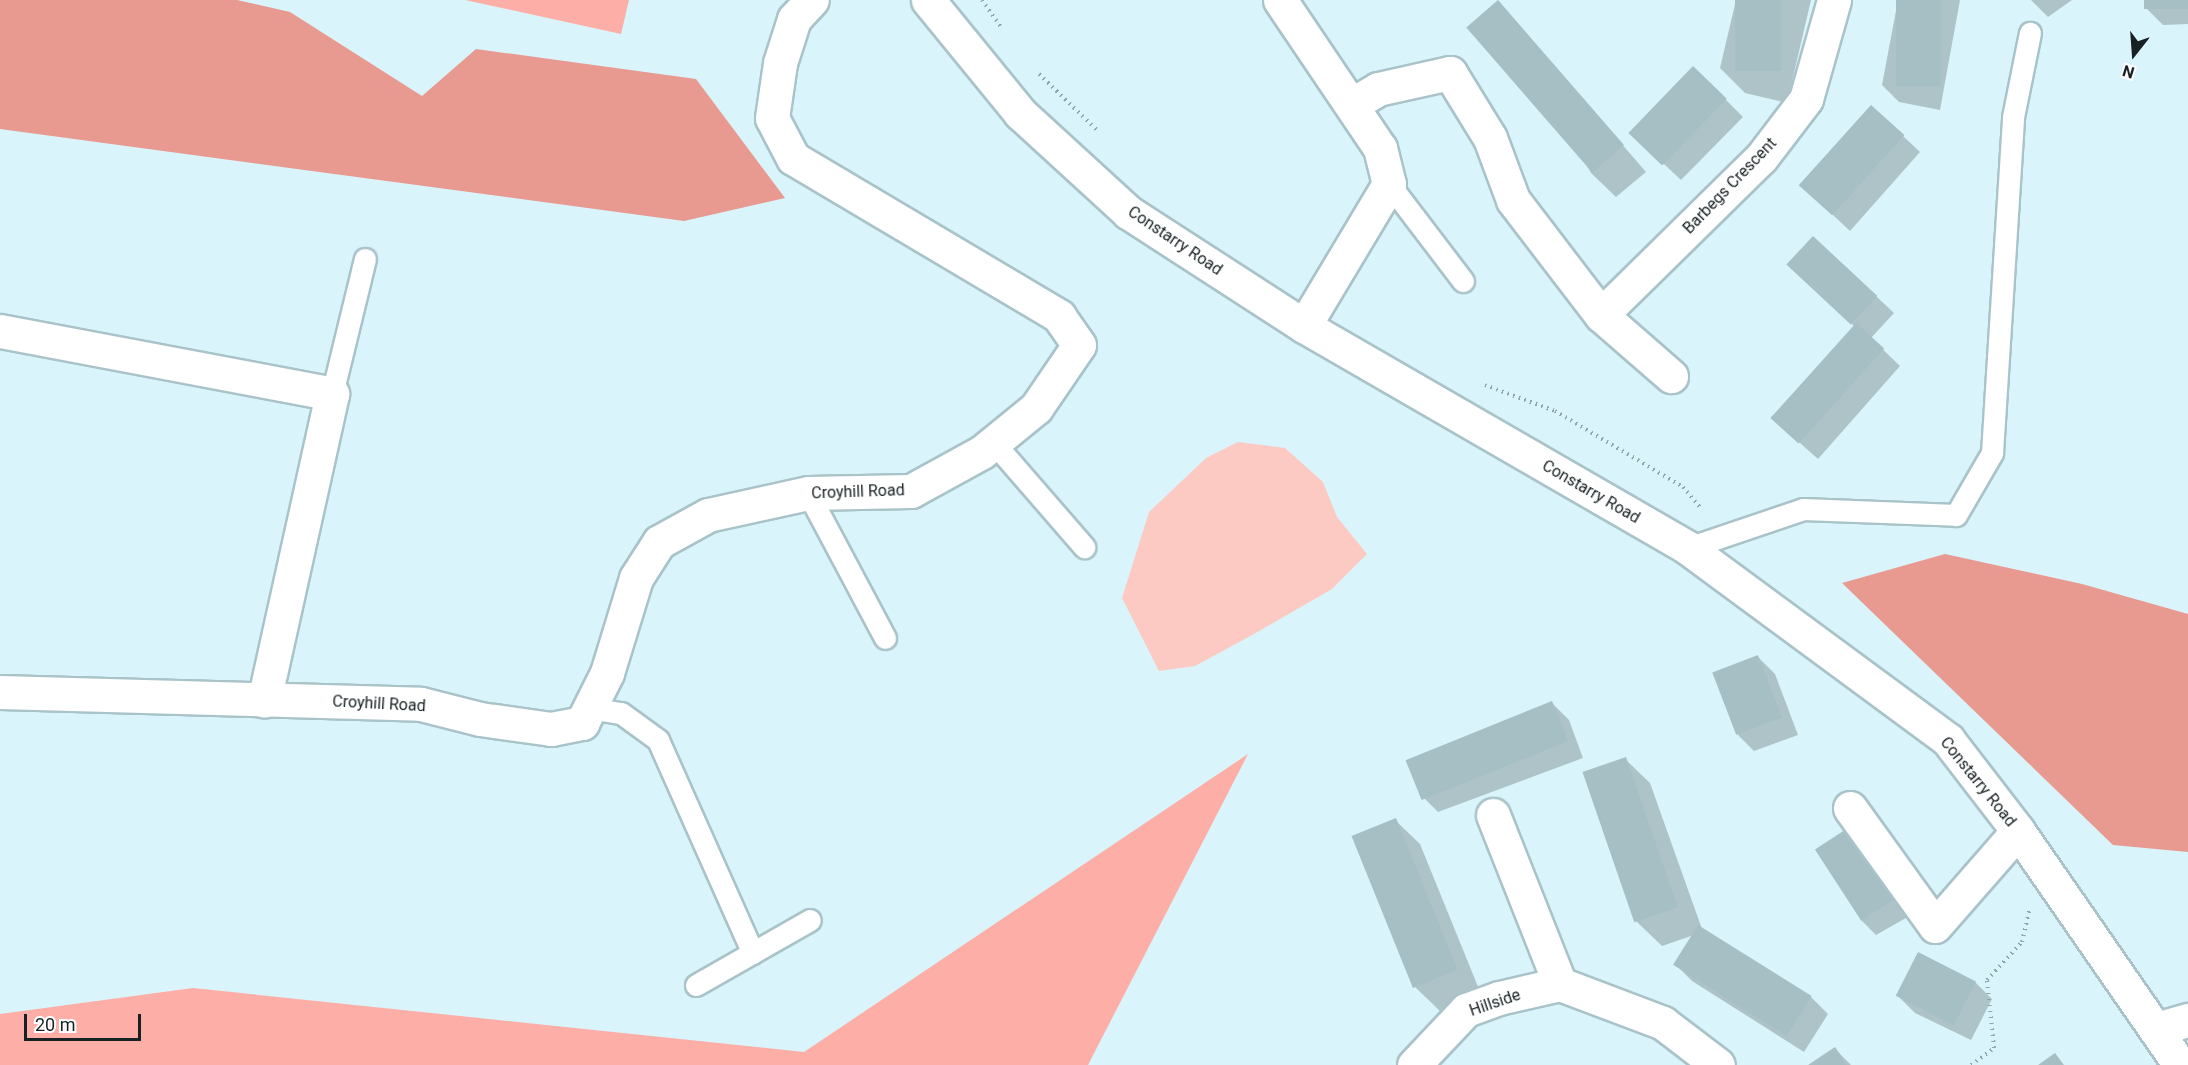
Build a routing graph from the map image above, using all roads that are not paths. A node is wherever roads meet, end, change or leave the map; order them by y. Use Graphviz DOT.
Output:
graph roads {
  1 [pos="812,0"];
  2 [pos="928,0"];
  3 [pos="1280,0"];
  4 [pos="1834,0"];
  5 [pos="2030,33"];
  6 [pos="1353,104"];
  7 [pos="1389,184"];
  8 [pos="365,259"];
  9 [pos="1463,281"];
  10 [pos="1601,315"];
  11 [pos="1304,326"];
  12 [pos="0,331"];
  13 [pos="1671,376"];
  14 [pos="332,394"];
  15 [pos="994,443"];
  16 [pos="808,493"];
  17 [pos="1084,547"];
  18 [pos="1688,548"];
  19 [pos="885,638"];
  20 [pos="0,692"];
  21 [pos="264,701"];
  22 [pos="589,708"];
  23 [pos="1850,808"];
  24 [pos="1493,815"];
  25 [pos="2018,831"];
  26 [pos="810,920"];
  27 [pos="753,953"];
  28 [pos="1560,984"];
  29 [pos="696,985"];
  30 [pos="2188,1020"];
  31 [pos="2156,1029"];
  32 [pos="1414,1065"];
  33 [pos="1718,1065"];
  34 [pos="2180,1065"];
  1 -- 15 [label="street, Croyhill Road"];
  2 -- 11 [label="street, Constarry Road"];
  3 -- 6 [label="street"];
  4 -- 10 [label="street, Barbegs Crescent"];
  5 -- 18 [label="lane"];
  6 -- 7 [label="street"];
  6 -- 10 [label="street"];
  7 -- 9 [label="lane"];
  7 -- 11 [label="street"];
  8 -- 14 [label="lane"];
  10 -- 13 [label="street"];
  11 -- 18 [label="street, Constarry Road"];
  12 -- 14 [label="street"];
  14 -- 21 [label="street"];
  15 -- 16 [label="street, Croyhill Road"];
  15 -- 17 [label="lane"];
  16 -- 19 [label="lane"];
  16 -- 22 [label="street, Croyhill Road"];
  18 -- 25 [label="street, Constarry Road"];
  20 -- 21 [label="street, Croyhill Road"];
  21 -- 22 [label="street, Croyhill Road"];
  22 -- 27 [label="lane"];
  23 -- 25 [label="street"];
  24 -- 28 [label="street"];
  25 -- 31 [label="street, Constarry Road"];
  26 -- 27 [label="lane"];
  27 -- 29 [label="lane"];
  28 -- 32 [label="street, Hillside"];
  28 -- 33 [label="street"];
  30 -- 31 [label="street"];
  31 -- 34 [label="street, Constarry Road"];
}
